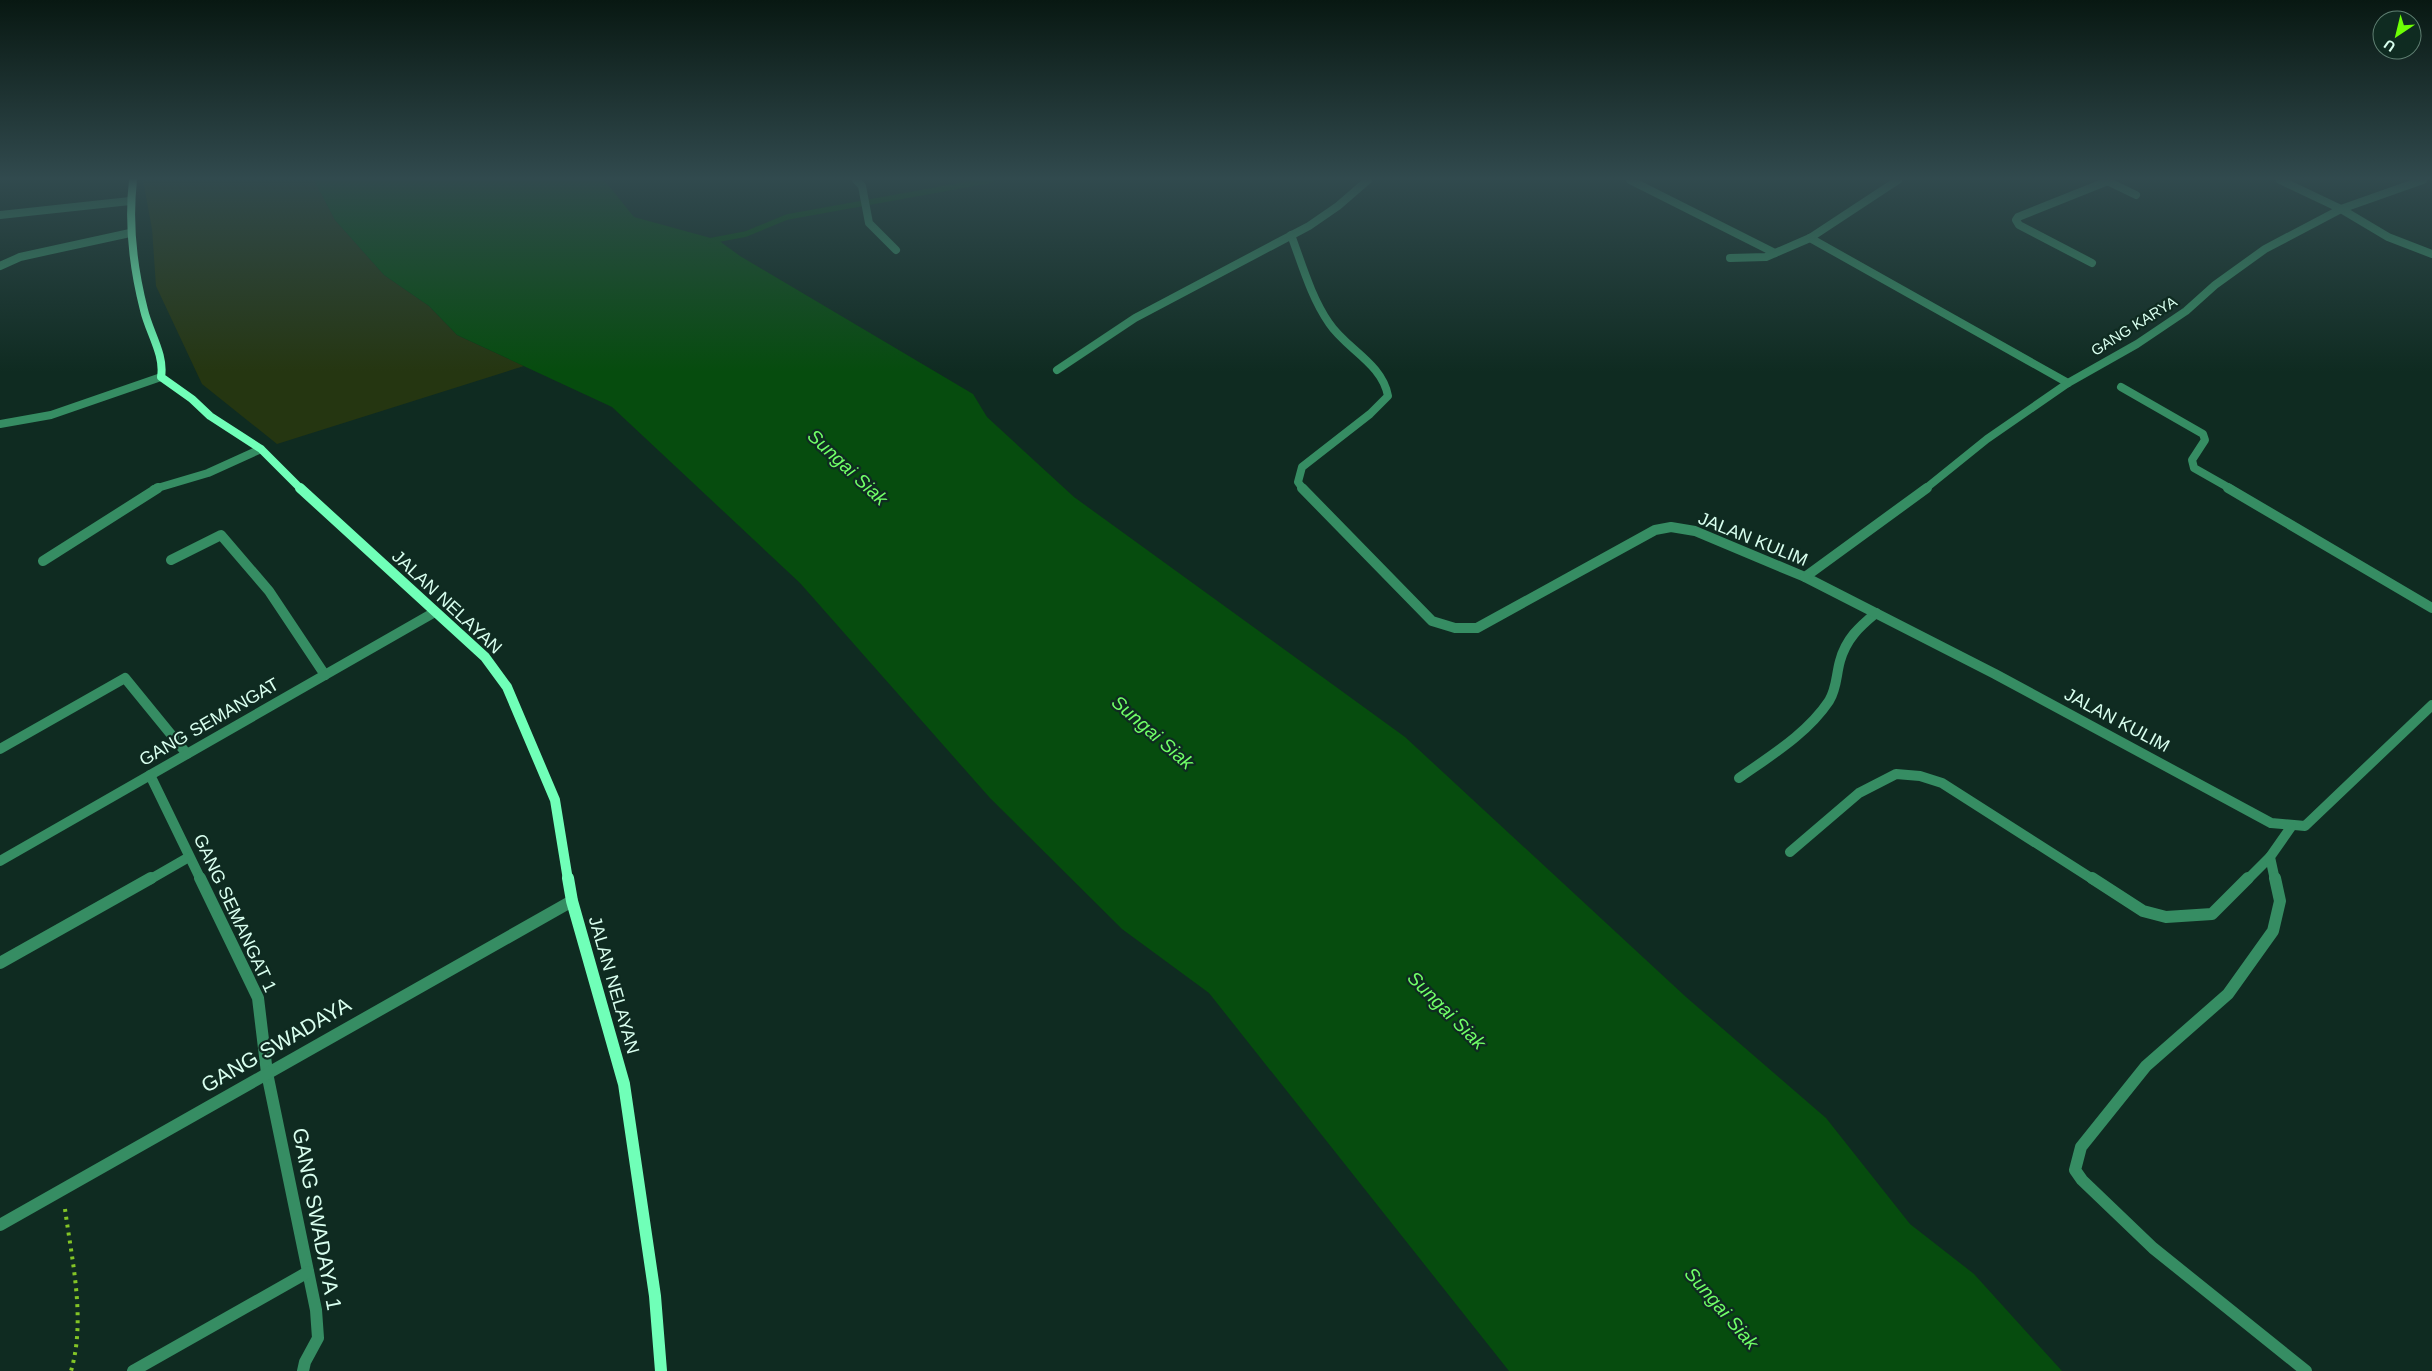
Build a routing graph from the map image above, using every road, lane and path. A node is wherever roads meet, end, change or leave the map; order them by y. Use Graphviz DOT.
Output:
graph roads {
  1 [pos="80,244"];
  2 [pos="132,244"];
  3 [pos="890,244"];
  4 [pos="1274,244"];
  5 [pos="1294,244"];
  6 [pos="1757,244"];
  7 [pos="1796,244"];
  8 [pos="1821,244"];
  9 [pos="2055,244"];
  10 [pos="2275,244"];
  11 [pos="2406,244"];
  12 [pos="896,250"];
  13 [pos="1775,253"];
  14 [pos="2432,254"];
  15 [pos="1730,258"];
  16 [pos="2092,263"];
  17 [pos="0,266"];
  18 [pos="1057,370"];
  19 [pos="161,377"];
  20 [pos="2068,383"];
  21 [pos="2121,387"];
  22 [pos="0,424"];
  23 [pos="261,449"];
  24 [pos="172,560"];
  25 [pos="43,562"];
  26 [pos="1805,577"];
  27 [pos="2432,608"];
  28 [pos="435,612"];
  29 [pos="1876,613"];
  30 [pos="325,675"];
  31 [pos="2432,705"];
  32 [pos="0,749"];
  33 [pos="187,754"];
  34 [pos="150,775"];
  35 [pos="1739,778"];
  36 [pos="2291,826"];
  37 [pos="1790,852"];
  38 [pos="189,857"];
  39 [pos="2270,857"];
  40 [pos="0,862"];
  41 [pos="572,900"];
  42 [pos="0,963"];
  43 [pos="267,1073"];
  44 [pos="62,1190"];
  45 [pos="0,1225"];
  46 [pos="308,1272"];
  47 [pos="71,1371"];
  48 [pos="133,1371"];
  49 [pos="303,1371"];
  50 [pos="661,1371"];
  51 [pos="2306,1371"];
  1 -- 17 [label="street"];
  2 -- 19 [label="main road"];
  3 -- 12 [label="street"];
  4 -- 18 [label="street"];
  5 -- 26 [label="street, JALAN KULIM"];
  6 -- 13 [label="street"];
  7 -- 13 [label="street"];
  8 -- 20 [label="street"];
  9 -- 16 [label="street"];
  10 -- 20 [label="street, GANG KARYA"];
  11 -- 14 [label="street"];
  13 -- 15 [label="street"];
  19 -- 22 [label="street"];
  19 -- 23 [label="main road, JALAN NELAYAN"];
  20 -- 26 [label="street, GANG KARYA"];
  21 -- 27 [label="street"];
  23 -- 25 [label="street"];
  23 -- 28 [label="main road, JALAN NELAYAN"];
  24 -- 30 [label="street"];
  26 -- 29 [label="street, JALAN KULIM"];
  28 -- 30 [label="street, GANG SEMANGAT"];
  28 -- 41 [label="main road, JALAN NELAYAN"];
  29 -- 35 [label="street"];
  29 -- 36 [label="street, JALAN KULIM"];
  30 -- 33 [label="street, GANG SEMANGAT"];
  31 -- 36 [label="street"];
  32 -- 33 [label="street"];
  33 -- 34 [label="street, GANG SEMANGAT"];
  34 -- 38 [label="street, GANG SEMANGAT 1"];
  34 -- 40 [label="street, GANG SEMANGAT"];
  36 -- 39 [label="street"];
  37 -- 39 [label="street"];
  38 -- 42 [label="street"];
  38 -- 43 [label="street, GANG SEMANGAT 1"];
  39 -- 51 [label="street"];
  41 -- 43 [label="street, GANG SWADAYA"];
  41 -- 50 [label="main road, JALAN NELAYAN"];
  43 -- 44 [label="street, GANG SWADAYA"];
  43 -- 46 [label="street, GANG SWADAYA 1"];
  44 -- 45 [label="street, GANG SWADAYA"];
  44 -- 47 [label="path"];
  46 -- 48 [label="street"];
  46 -- 49 [label="street, GANG SWADAYA 1"];
}
